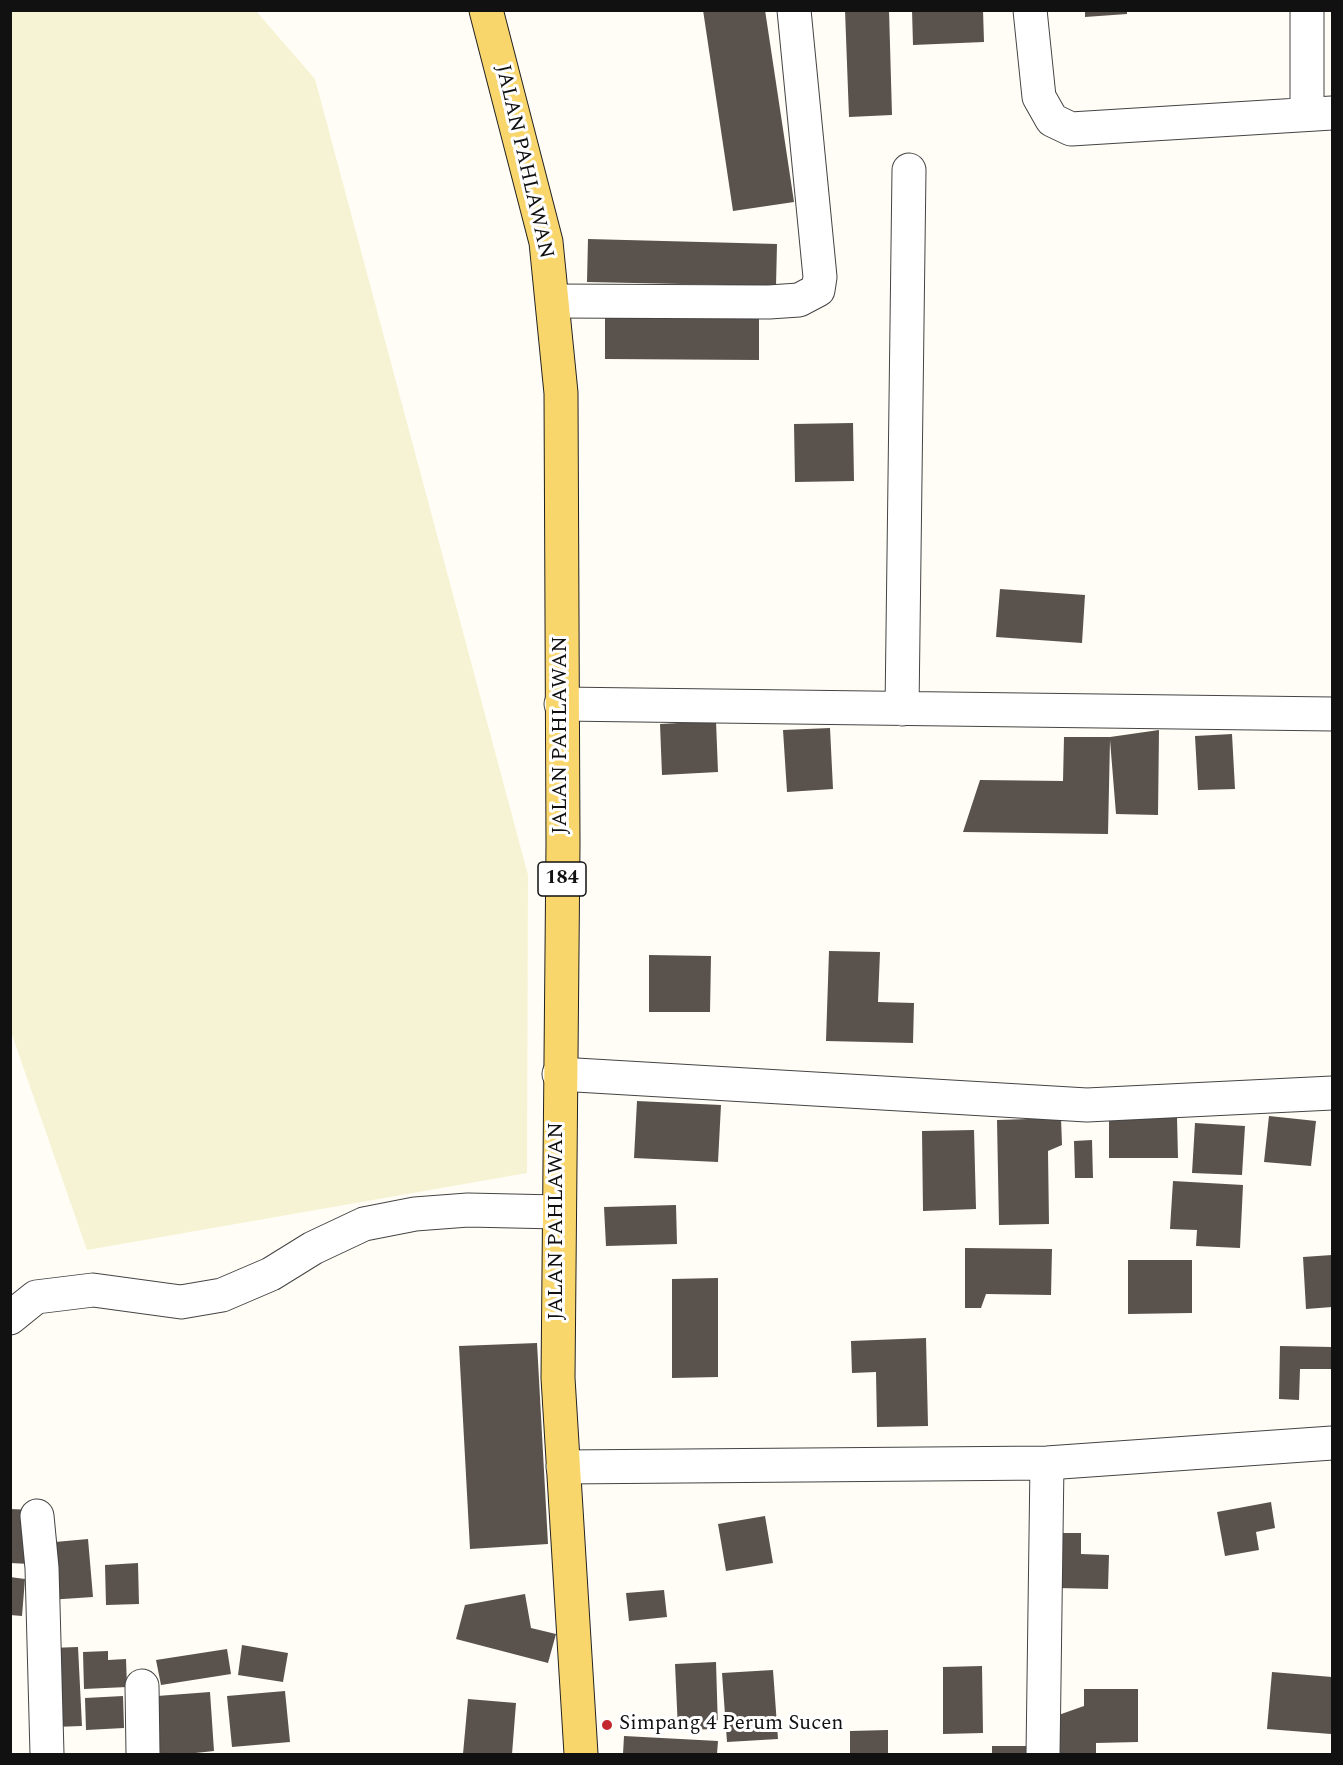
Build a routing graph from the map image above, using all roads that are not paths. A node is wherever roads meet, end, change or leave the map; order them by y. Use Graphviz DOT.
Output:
graph roads {
  1 [pos="486,10"];
  2 [pos="794,10"];
  3 [pos="1030,10"];
  4 [pos="1307,10"];
  5 [pos="1319,113"];
  6 [pos="909,171"];
  7 [pos="552,301"];
  8 [pos="561,704"];
  9 [pos="902,709"];
  10 [pos="1332,714"];
  11 [pos="559,1074"];
  12 [pos="1332,1093"];
  13 [pos="558,1212"];
  14 [pos="10,1318"];
  15 [pos="1332,1443"];
  16 [pos="1047,1462"];
  17 [pos="563,1467"];
  18 [pos="37,1516"];
  19 [pos="142,1686"];
  20 [pos="48,1755"];
  21 [pos="142,1755"];
  22 [pos="581,1755"];
  23 [pos="1042,1755"];
  1 -- 7 [label="main road, JALAN PAHLAWAN / 184"];
  2 -- 7 [label="street"];
  3 -- 5 [label="street"];
  4 -- 5 [label="street"];
  6 -- 9 [label="street"];
  7 -- 8 [label="main road, JALAN PAHLAWAN / 184"];
  8 -- 9 [label="street"];
  8 -- 11 [label="main road, JALAN PAHLAWAN / 184"];
  9 -- 10 [label="street"];
  11 -- 12 [label="street"];
  11 -- 13 [label="main road, JALAN PAHLAWAN / 184"];
  13 -- 14 [label="street"];
  13 -- 17 [label="main road, JALAN PAHLAWAN / 184"];
  15 -- 16 [label="street"];
  16 -- 17 [label="street"];
  16 -- 23 [label="street"];
  17 -- 22 [label="main road, JALAN PAHLAWAN / 184"];
  18 -- 20 [label="street"];
  19 -- 21 [label="street"];
}
